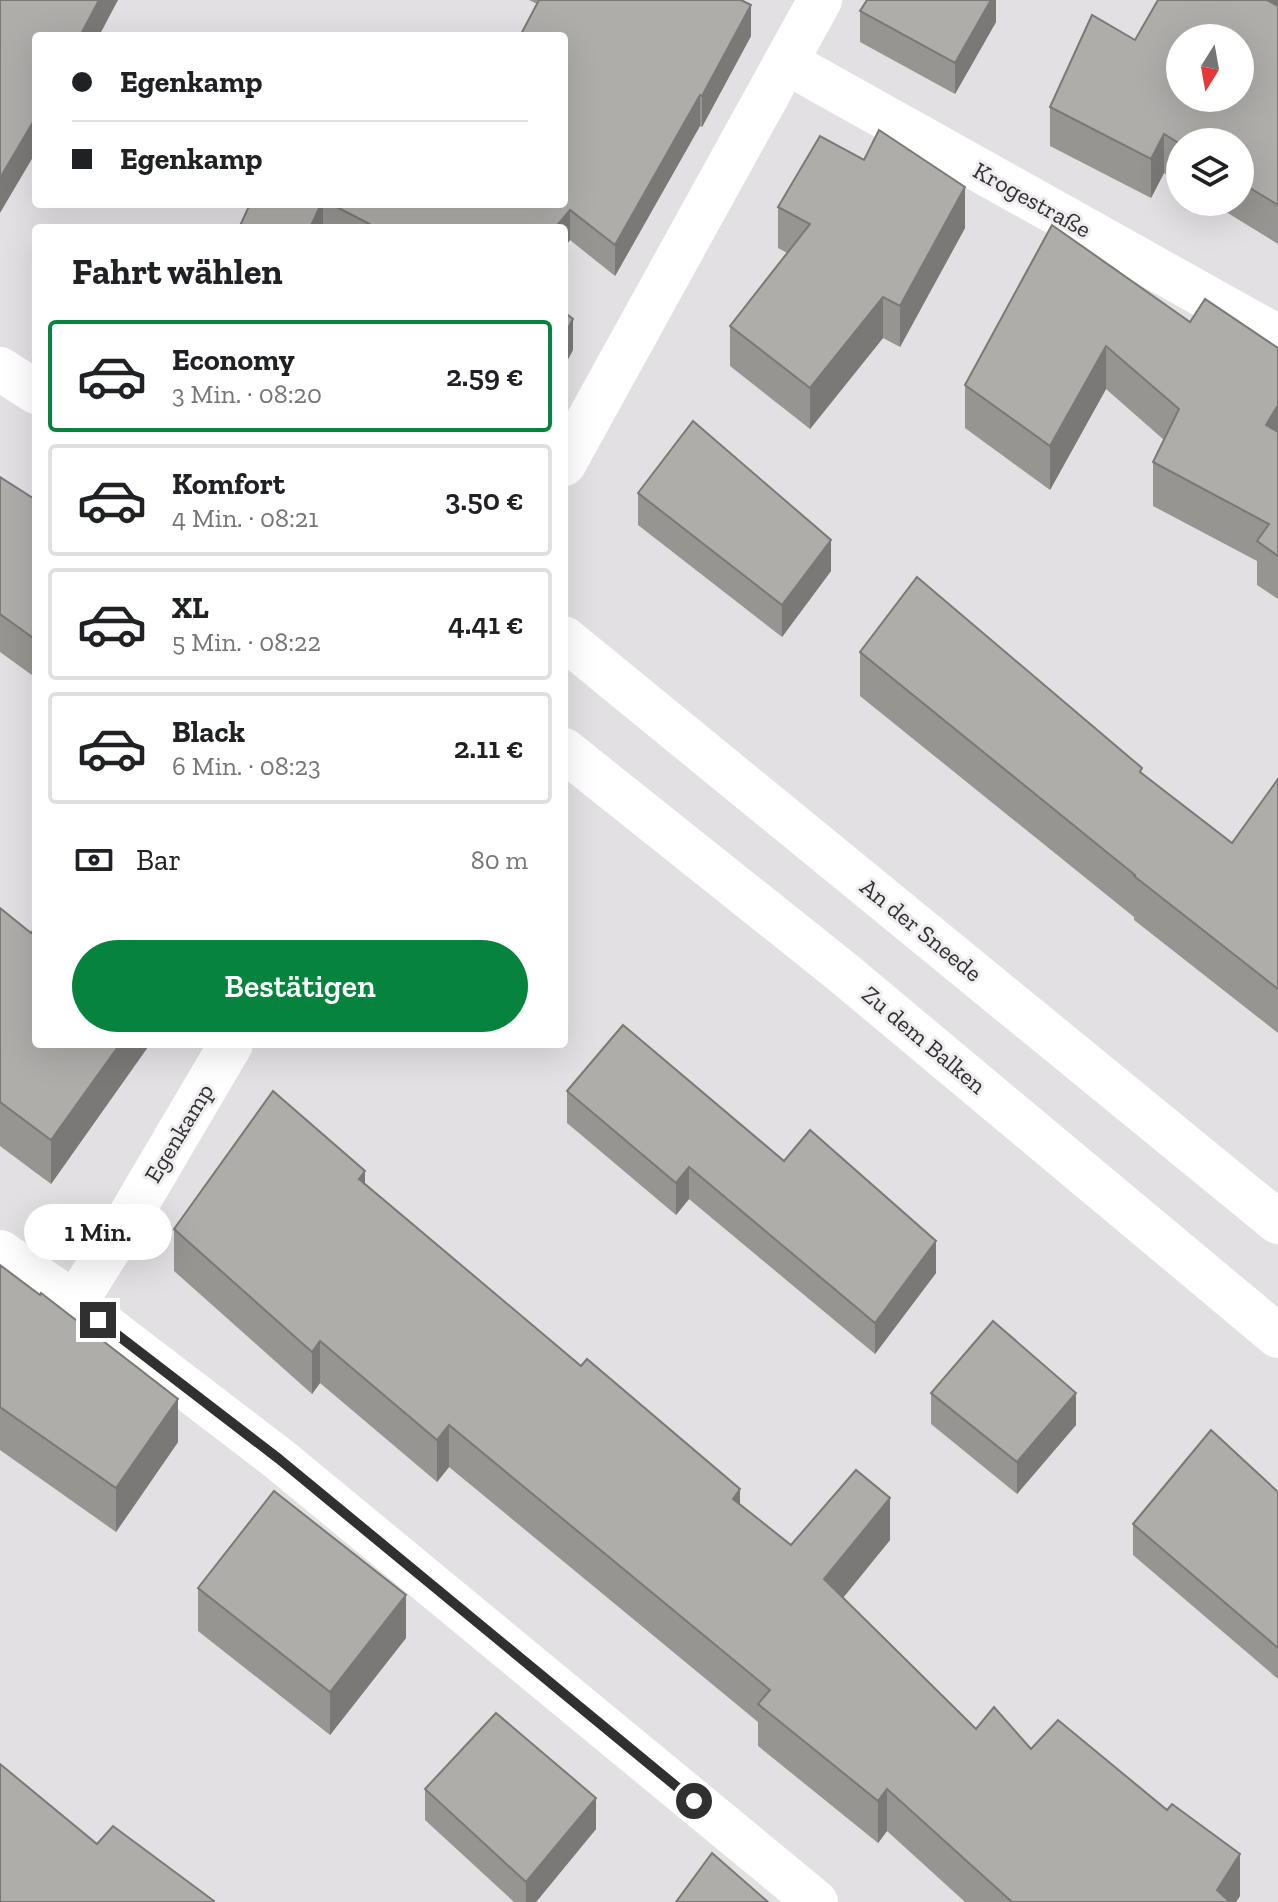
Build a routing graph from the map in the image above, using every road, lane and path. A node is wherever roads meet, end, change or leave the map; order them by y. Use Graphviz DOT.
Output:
graph roads {
  1 [pos="820,0"];
  2 [pos="786,62"];
  3 [pos="1278,337"];
  4 [pos="0,369"];
  5 [pos="32,389"];
  6 [pos="568,457"];
  7 [pos="568,641"];
  8 [pos="568,753"];
  9 [pos="229,1048"];
  10 [pos="1278,1222"];
  11 [pos="0,1252"];
  12 [pos="75,1303"];
  13 [pos="1278,1336"];
  14 [pos="816,1902"];
  1 -- 2 [label="street"];
  2 -- 3 [label="street, Krogestraße"];
  2 -- 6 [label="street"];
  4 -- 5 [label="street"];
  7 -- 10 [label="street, An der Sneede"];
  8 -- 13 [label="street, Zu dem Balken"];
  9 -- 12 [label="street, Egenkamp"];
  11 -- 12 [label="street"];
  12 -- 14 [label="street"];
}
